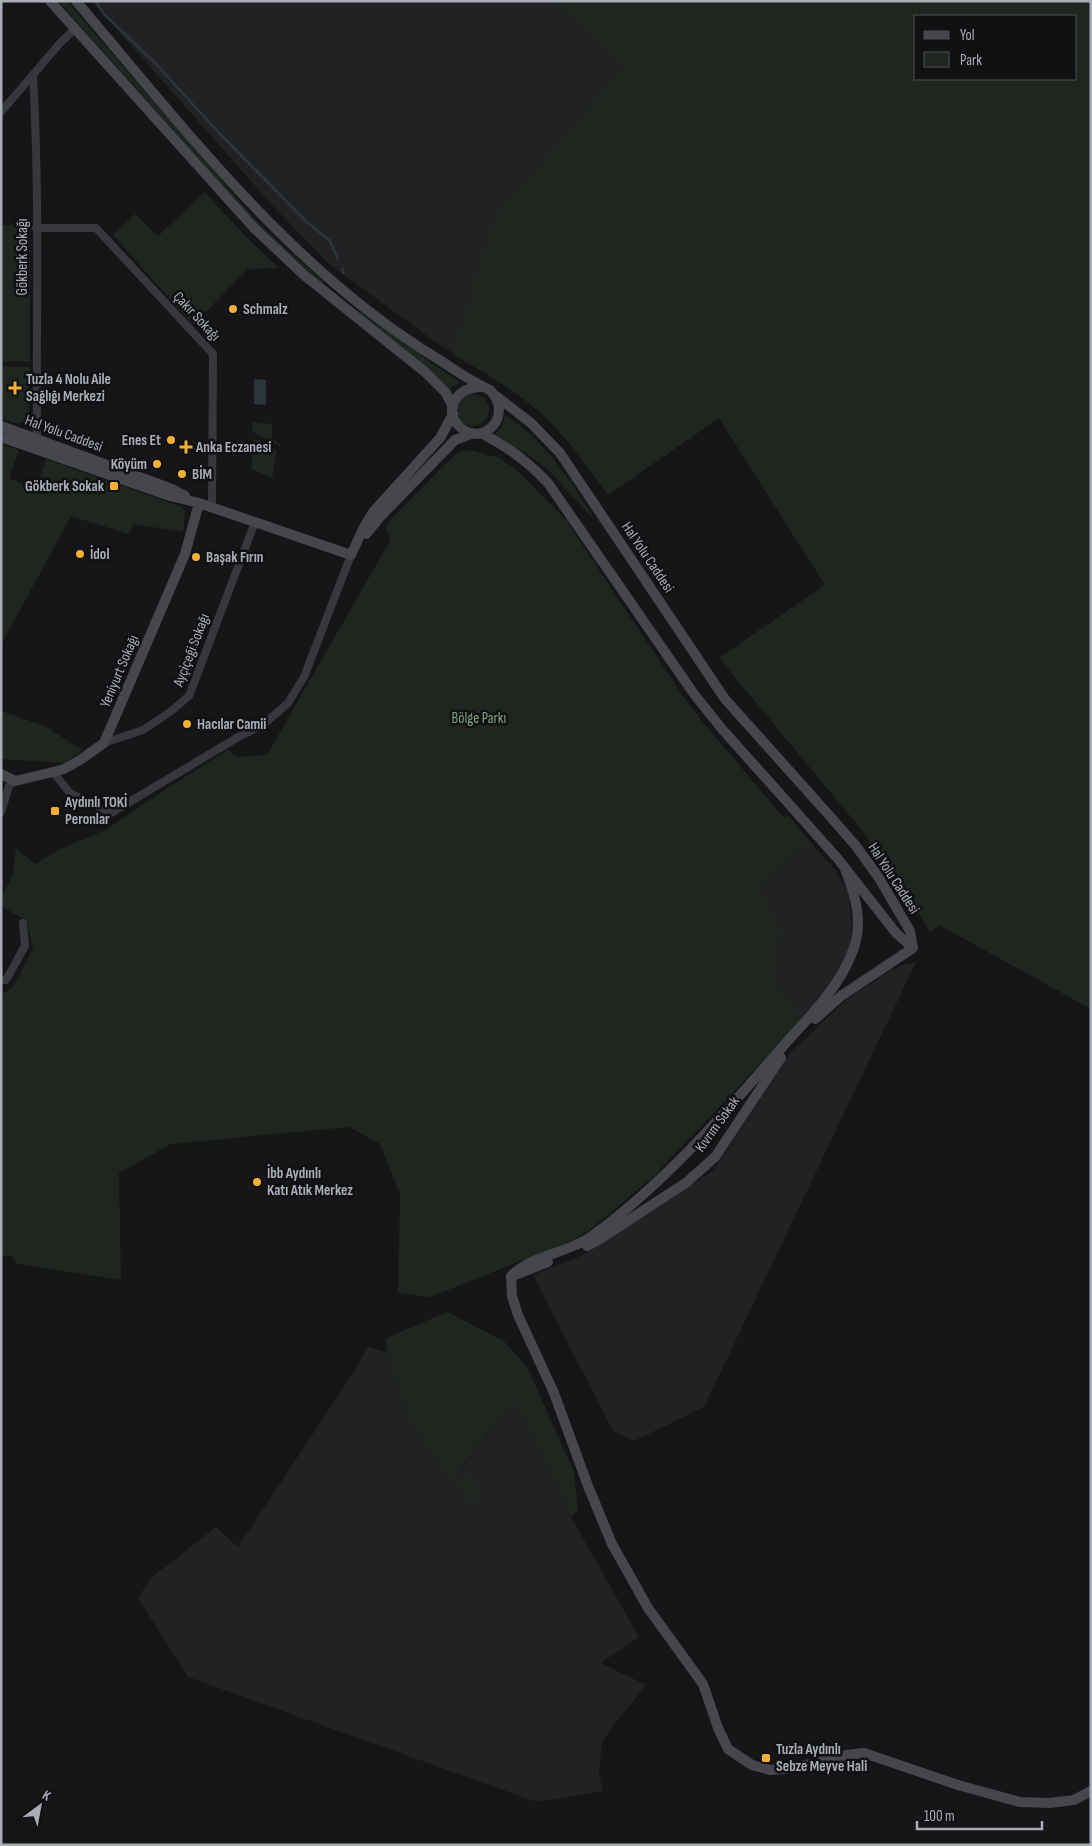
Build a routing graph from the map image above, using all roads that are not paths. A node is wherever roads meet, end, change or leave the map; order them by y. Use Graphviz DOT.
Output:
graph roads {
  1 [pos="50,1"];
  2 [pos="76,1"];
  3 [pos="75,29"];
  4 [pos="33,76"];
  5 [pos="1,112"];
  6 [pos="36,228"];
  7 [pos="483,387"];
  8 [pos="496,396"];
  9 [pos="453,410"];
  10 [pos="1,426"];
  11 [pos="477,433"];
  12 [pos="1,437"];
  13 [pos="37,439"];
  14 [pos="199,503"];
  15 [pos="212,508"];
  16 [pos="255,522"];
  17 [pos="351,555"];
  18 [pos="104,743"];
  19 [pos="53,772"];
  20 [pos="1,774"];
  21 [pos="15,781"];
  22 [pos="1,812"];
  23 [pos="846,869"];
  24 [pos="22,923"];
  25 [pos="913,948"];
  26 [pos="1,980"];
  27 [pos="511,1276"];
  28 [pos="1091,1791"];
  1 -- 3 [label="street"];
  2 -- 7 [label="street"];
  3 -- 4 [label="street"];
  3 -- 9 [label="street"];
  4 -- 5 [label="street"];
  4 -- 6 [label="street, Gökberk Sokağı"];
  6 -- 13 [label="street, Gökberk Sokağı"];
  6 -- 15 [label="street, Çakır Sokağı"];
  7 -- 8 [label="street"];
  7 -- 9 [label="street"];
  8 -- 11 [label="street"];
  8 -- 25 [label="street, Hal Yolu Caddesi"];
  9 -- 11 [label="street"];
  9 -- 17 [label="street"];
  10 -- 13 [label="street, Hal Yolu Caddesi"];
  11 -- 17 [label="street"];
  11 -- 23 [label="street, Hal Yolu Caddesi"];
  12 -- 14 [label="street, Hal Yolu Caddesi"];
  13 -- 14 [label="street, Hal Yolu Caddesi"];
  14 -- 15 [label="street, Hal Yolu Caddesi"];
  14 -- 18 [label="street, Yeniyurt Sokağı"];
  15 -- 16 [label="street, Hal Yolu Caddesi"];
  16 -- 17 [label="street, Hal Yolu Caddesi"];
  16 -- 18 [label="street, Ayçiçeği Sokağı"];
  17 -- 19 [label="street"];
  18 -- 19 [label="street"];
  19 -- 21 [label="street"];
  20 -- 21 [label="street"];
  21 -- 22 [label="street"];
  23 -- 25 [label="street, Hal Yolu Caddesi"];
  23 -- 27 [label="street"];
  24 -- 26 [label="street"];
  25 -- 27 [label="street, Kıvrım Sokak"];
  27 -- 28 [label="street"];
}
